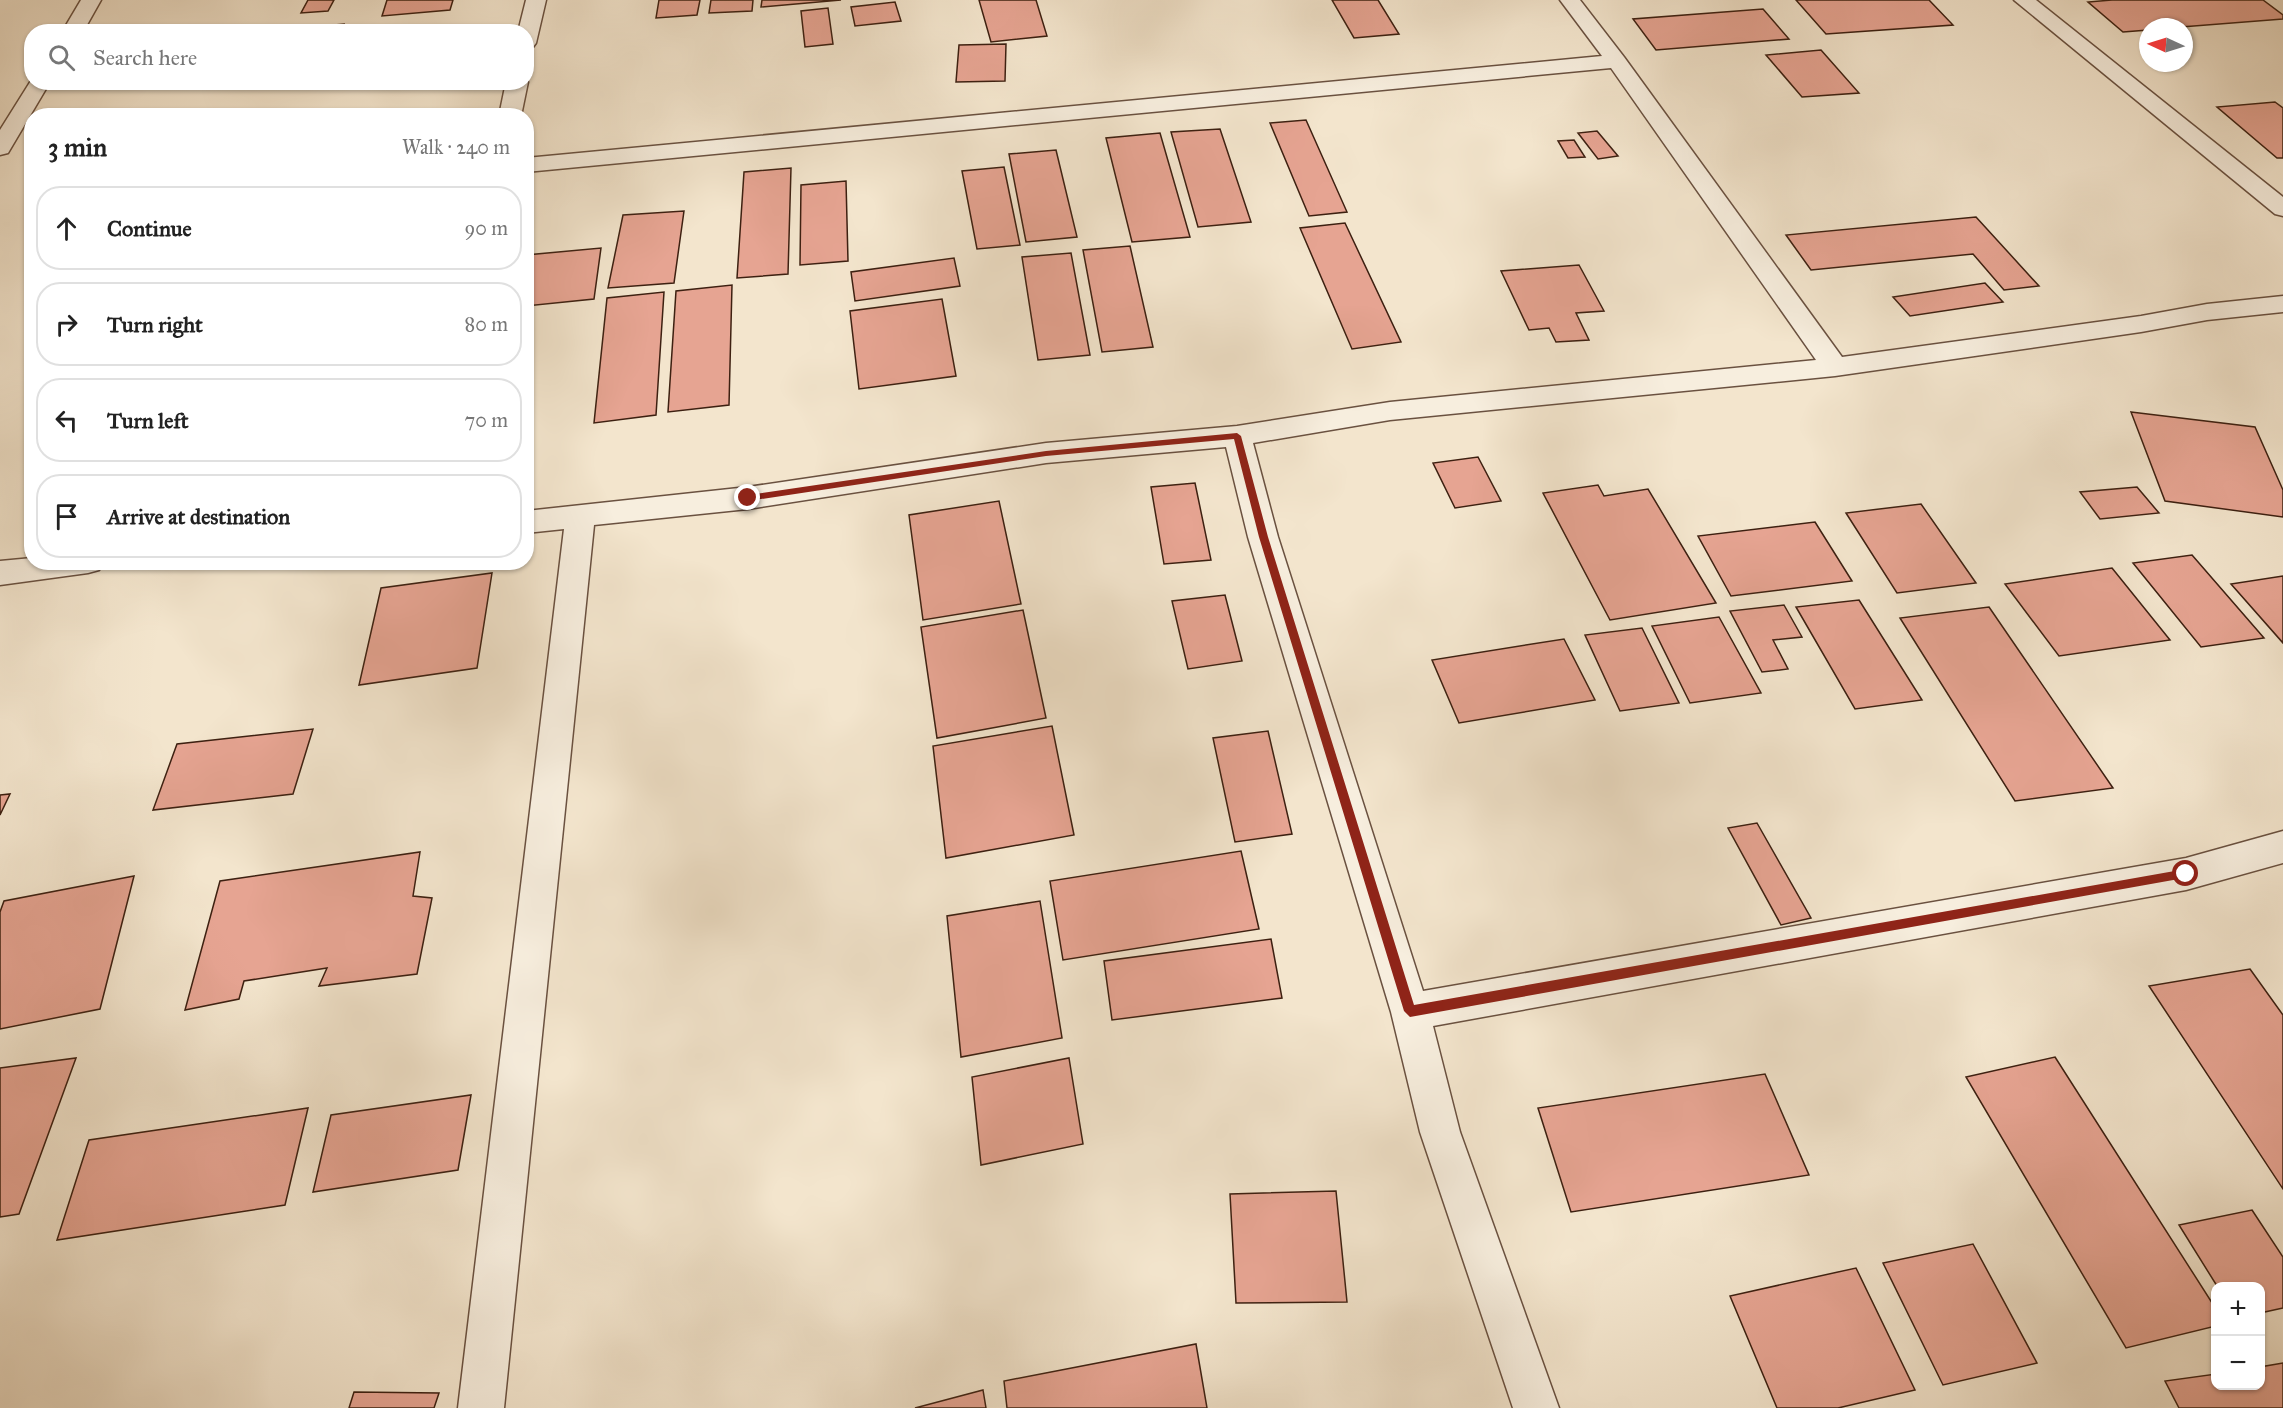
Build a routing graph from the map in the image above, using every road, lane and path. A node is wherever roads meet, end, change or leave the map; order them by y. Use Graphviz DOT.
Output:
graph roads {
  1 [pos="91,0"];
  2 [pos="536,0"];
  3 [pos="1570,0"];
  4 [pos="2024,0"];
  5 [pos="77,24"];
  6 [pos="530,24"];
  7 [pos="1617,61"];
  8 [pos="35,90"];
  9 [pos="515,90"];
  10 [pos="24,108"];
  11 [pos="24,108"];
  12 [pos="512,108"];
  13 [pos="0,148"];
  14 [pos="534,164"];
  15 [pos="2283,209"];
  16 [pos="2283,304"];
  17 [pos="1835,366"];
  18 [pos="1237,436"];
  19 [pos="580,517"];
  20 [pos="534,521"];
  21 [pos="24,570"];
  22 [pos="0,573"];
  23 [pos="2283,847"];
  24 [pos="1410,1011"];
  25 [pos="481,1408"];
  26 [pos="1536,1408"];
  1 -- 5 [label="street"];
  2 -- 6 [label="street"];
  3 -- 7 [label="street"];
  4 -- 15 [label="street"];
  7 -- 14 [label="street"];
  7 -- 17 [label="street"];
  8 -- 11 [label="street"];
  9 -- 12 [label="street"];
  10 -- 13 [label="street"];
  16 -- 17 [label="street"];
  17 -- 18 [label="street"];
  18 -- 19 [label="street"];
  18 -- 24 [label="street"];
  19 -- 20 [label="street"];
  19 -- 25 [label="street"];
  21 -- 22 [label="street"];
  23 -- 24 [label="street"];
  24 -- 26 [label="street"];
}
